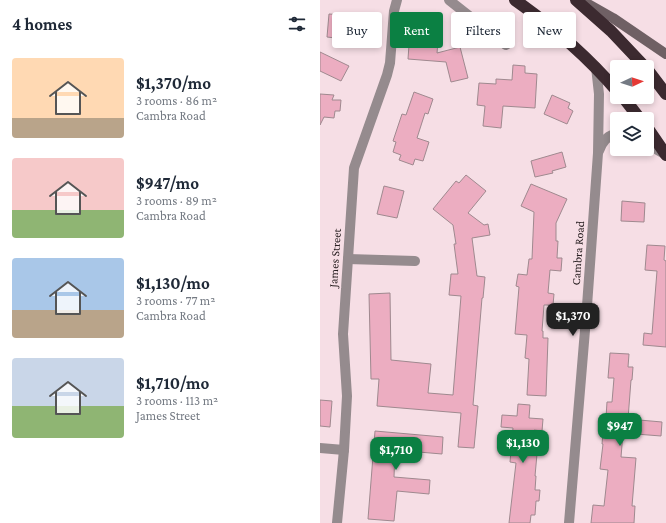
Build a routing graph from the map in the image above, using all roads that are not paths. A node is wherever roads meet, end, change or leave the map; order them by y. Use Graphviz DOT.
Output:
graph roads {
  1 [pos="397,0"];
  2 [pos="449,0"];
  3 [pos="515,0"];
  4 [pos="576,0"];
  5 [pos="581,0"];
  6 [pos="464,12"];
  7 [pos="666,54"];
  8 [pos="638,60"];
  9 [pos="596,68"];
  10 [pos="654,78"];
  11 [pos="610,83"];
  12 [pos="666,94"];
  13 [pos="628,104"];
  14 [pos="634,112"];
  15 [pos="610,136"];
  16 [pos="654,137"];
  17 [pos="654,148"];
  18 [pos="598,153"];
  19 [pos="666,155"];
  20 [pos="348,259"];
  21 [pos="415,261"];
  22 [pos="320,448"];
  23 [pos="344,450"];
  24 [pos="337,523"];
  25 [pos="569,523"];
  1 -- 20 [label="street, James Street"];
  2 -- 6 [label="street"];
  3 -- 9 [label="highway"];
  4 -- 8 [label="highway"];
  5 -- 7 [label="street"];
  9 -- 11 [label="highway"];
  9 -- 18 [label="street, Cambra Road"];
  10 -- 12 [label="highway"];
  13 -- 14 [label="highway"];
  15 -- 18 [label="street, Cambra Road"];
  16 -- 19 [label="highway"];
  17 -- 19 [label="street"];
  18 -- 25 [label="street, Cambra Road"];
  20 -- 21 [label="street"];
  20 -- 23 [label="street, James Street"];
  22 -- 23 [label="street"];
  23 -- 24 [label="street, James Street"];
}
